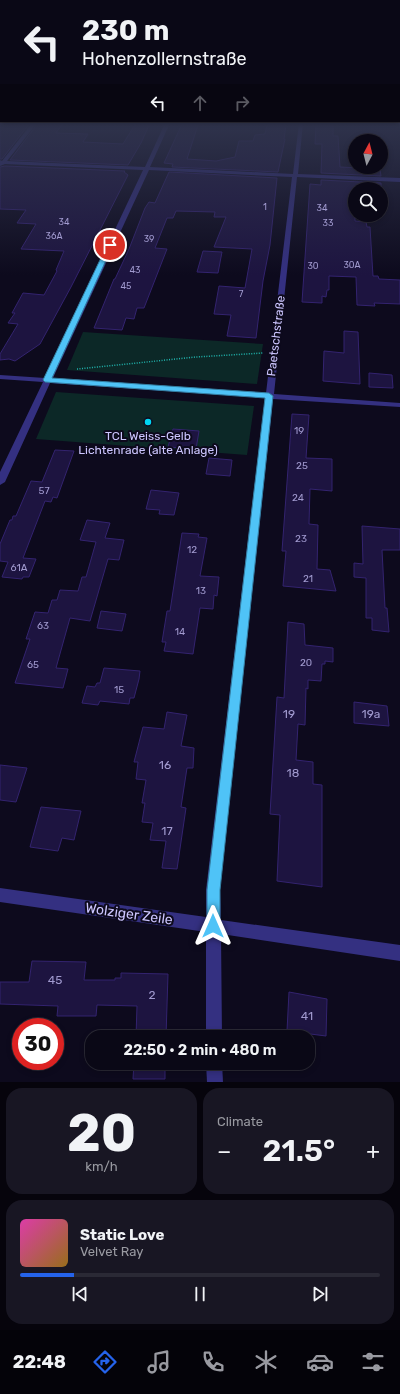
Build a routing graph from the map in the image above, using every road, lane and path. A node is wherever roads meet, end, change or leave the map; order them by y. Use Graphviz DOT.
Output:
graph roads {
  1 [pos="143,173"];
  2 [pos="263,173"];
  3 [pos="295,175"];
  4 [pos="400,180"];
  5 [pos="264,353"];
  6 [pos="73,371"];
  7 [pos="0,377"];
  8 [pos="47,380"];
  9 [pos="269,396"];
  10 [pos="400,405"];
  11 [pos="0,482"];
  12 [pos="0,895"];
  13 [pos="213,926"];
  14 [pos="400,953"];
  15 [pos="214,1030"];
  16 [pos="214,1070"];
  17 [pos="215,1082"];
  1 -- 8 [label="street"];
  2 -- 3 [label="street"];
  3 -- 4 [label="street"];
  3 -- 9 [label="street, Paetschstraße"];
  5 -- 6 [label="path"];
  7 -- 8 [label="street"];
  8 -- 9 [label="street"];
  8 -- 11 [label="street"];
  9 -- 10 [label="street"];
  9 -- 13 [label="street, Paetschstraße"];
  12 -- 13 [label="street, Wolziger Zeile"];
  13 -- 14 [label="street, Wolziger Zeile"];
  13 -- 15 [label="street, Paetschstraße"];
  16 -- 17 [label="street"];
}
